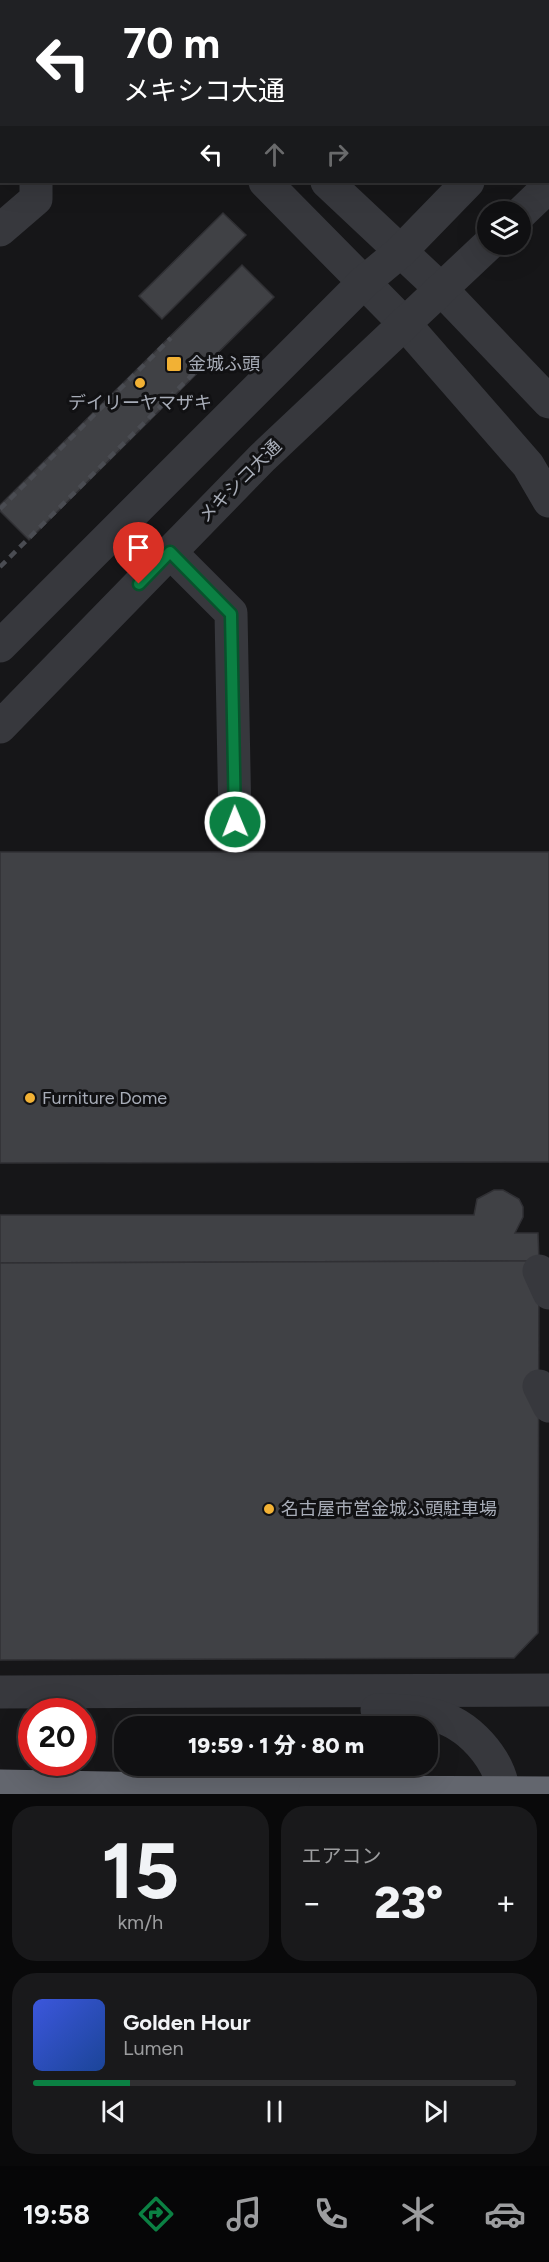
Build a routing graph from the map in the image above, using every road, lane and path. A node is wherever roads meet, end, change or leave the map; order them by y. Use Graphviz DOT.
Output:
graph roads {
  1 [pos="36,183"];
  2 [pos="266,183"];
  3 [pos="328,183"];
  4 [pos="467,183"];
  5 [pos="549,186"];
  6 [pos="531,203"];
  7 [pos="0,230"];
  8 [pos="400,252"];
  9 [pos="478,255"];
  10 [pos="364,282"];
  11 [pos="443,291"];
  12 [pos="404,322"];
  13 [pos="549,402"];
  14 [pos="549,501"];
  15 [pos="170,552"];
  16 [pos="2,641"];
  17 [pos="0,727"];
  18 [pos="235,822"];
  19 [pos="549,1690"];
  20 [pos="0,1692"];
  21 [pos="0,1711"];
  22 [pos="0,1786"];
  23 [pos="549,1793"];
  24 [pos="504,1794"];
  1 -- 7 [label="street"];
  2 -- 10 [label="street"];
  3 -- 8 [label="street"];
  4 -- 8 [label="street"];
  5 -- 6 [label="street"];
  8 -- 10 [label="street"];
  8 -- 11 [label="street"];
  9 -- 11 [label="street, メキシコ大通"];
  10 -- 12 [label="street"];
  10 -- 16 [label="street"];
  11 -- 12 [label="street, メキシコ大通"];
  11 -- 13 [label="street"];
  12 -- 14 [label="street"];
  12 -- 15 [label="street, メキシコ大通"];
  15 -- 17 [label="street, メキシコ大通"];
  15 -- 18 [label="street"];
  19 -- 20 [label="street"];
  21 -- 24 [label="street"];
  22 -- 23 [label="highway, bridge"];
}
